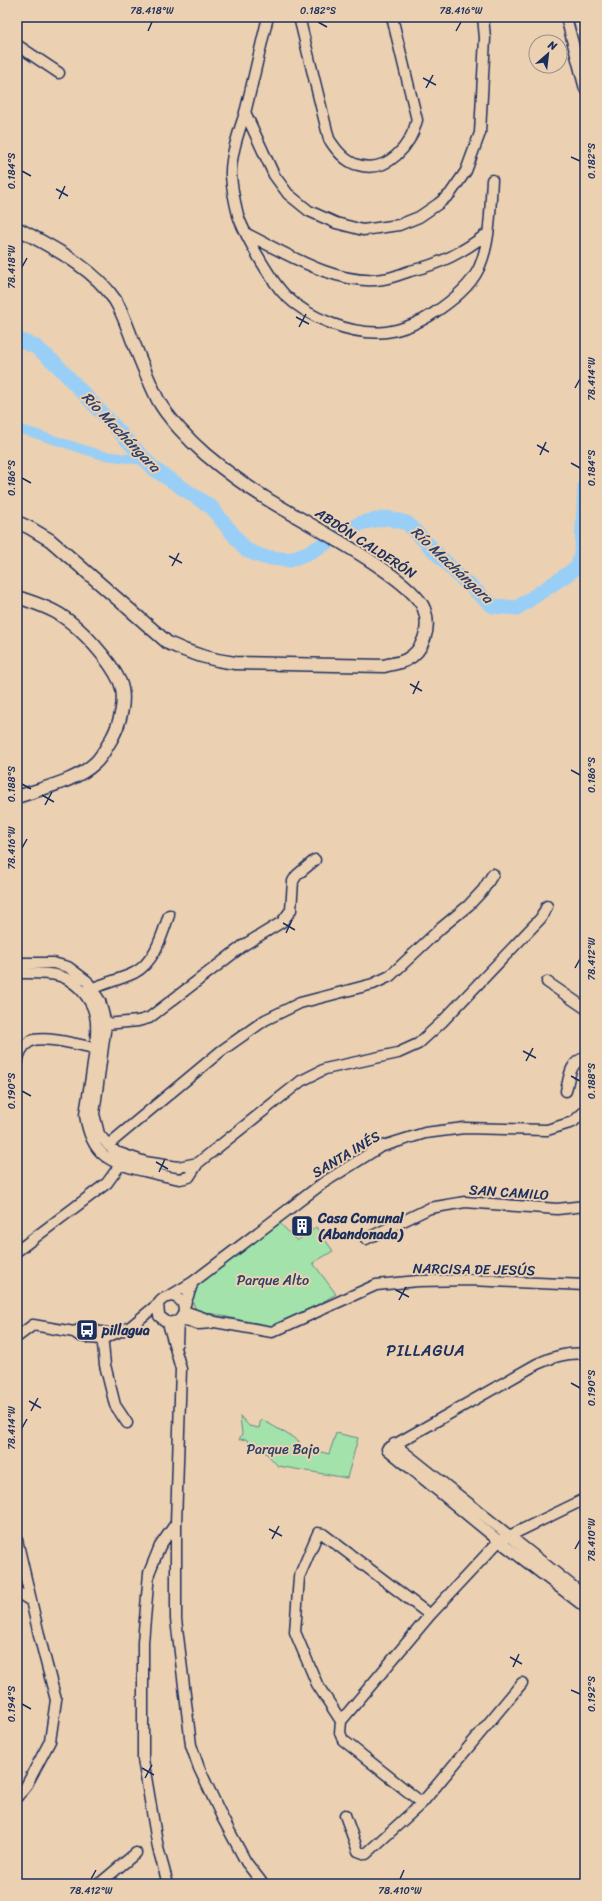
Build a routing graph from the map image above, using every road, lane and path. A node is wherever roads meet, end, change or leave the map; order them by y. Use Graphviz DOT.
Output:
graph roads {
  1 [pos="268,17"];
  2 [pos="299,17"];
  3 [pos="392,17"];
  4 [pos="483,17"];
  5 [pos="566,17"];
  6 [pos="17,45"];
  7 [pos="59,73"];
  8 [pos="585,89"];
  9 [pos="245,112"];
  10 [pos="492,180"];
  11 [pos="17,228"];
  12 [pos="488,233"];
  13 [pos="246,234"];
  14 [pos="17,522"];
  15 [pos="17,597"];
  16 [pos="17,797"];
  17 [pos="315,860"];
  18 [pos="493,874"];
  19 [pos="547,906"];
  20 [pos="169,915"];
  21 [pos="17,963"];
  22 [pos="17,973"];
  23 [pos="546,982"];
  24 [pos="93,988"];
  25 [pos="585,1008"];
  26 [pos="106,1024"];
  27 [pos="98,1048"];
  28 [pos="585,1058"];
  29 [pos="17,1065"];
  30 [pos="566,1091"];
  31 [pos="585,1111"];
  32 [pos="108,1145"];
  33 [pos="198,1163"];
  34 [pos="120,1165"];
  35 [pos="585,1206"];
  36 [pos="366,1239"];
  37 [pos="17,1251"];
  38 [pos="193,1282"];
  39 [pos="585,1285"];
  40 [pos="168,1297"];
  41 [pos="158,1304"];
  42 [pos="184,1309"];
  43 [pos="139,1320"];
  44 [pos="172,1321"];
  45 [pos="215,1322"];
  46 [pos="105,1335"];
  47 [pos="17,1336"];
  48 [pos="585,1354"];
  49 [pos="127,1423"];
  50 [pos="390,1447"];
  51 [pos="585,1499"];
  52 [pos="176,1523"];
  53 [pos="508,1536"];
  54 [pos="17,1540"];
  55 [pos="499,1541"];
  56 [pos="22,1580"];
  57 [pos="17,1592"];
  58 [pos="585,1596"];
  59 [pos="31,1601"];
  60 [pos="585,1607"];
  61 [pos="430,1615"];
  62 [pos="522,1683"];
  63 [pos="341,1721"];
  64 [pos="17,1798"];
  65 [pos="422,1803"];
  66 [pos="345,1815"];
  67 [pos="136,1853"];
  68 [pos="99,1884"];
  69 [pos="168,1884"];
  70 [pos="263,1884"];
  1 -- 9 [label="street"];
  2 -- 3 [label="street"];
  4 -- 9 [label="street"];
  5 -- 8 [label="street"];
  6 -- 7 [label="street"];
  9 -- 13 [label="street"];
  10 -- 12 [label="street"];
  11 -- 14 [label="street, ABDÓN CALDERÓN"];
  12 -- 13 [label="street"];
  12 -- 13 [label="street"];
  15 -- 16 [label="street"];
  17 -- 26 [label="street"];
  18 -- 32 [label="street"];
  19 -- 33 [label="street"];
  20 -- 24 [label="street"];
  21 -- 24 [label="street"];
  22 -- 27 [label="street"];
  23 -- 25 [label="street"];
  24 -- 26 [label="street"];
  26 -- 27 [label="street"];
  27 -- 29 [label="street"];
  27 -- 32 [label="street"];
  27 -- 34 [label="street"];
  28 -- 30 [label="street"];
  31 -- 38 [label="street, SANTA INÉS"];
  32 -- 33 [label="street"];
  33 -- 34 [label="street"];
  34 -- 37 [label="street"];
  35 -- 36 [label="street, SAN CAMILO"];
  38 -- 40 [label="street, SANTA INÉS"];
  38 -- 42 [label="street"];
  39 -- 45 [label="street, NARCISA DE JESÚS"];
  40 -- 41 [label="street"];
  40 -- 42 [label="street"];
  41 -- 43 [label="street"];
  41 -- 44 [label="street"];
  42 -- 44 [label="street"];
  42 -- 45 [label="street, NARCISA DE JESÚS"];
  43 -- 44 [label="street"];
  43 -- 46 [label="street"];
  44 -- 45 [label="street"];
  44 -- 52 [label="street"];
  46 -- 47 [label="street"];
  46 -- 49 [label="street"];
  48 -- 50 [label="street"];
  50 -- 53 [label="street"];
  50 -- 55 [label="street"];
  51 -- 53 [label="street"];
  52 -- 69 [label="street"];
  52 -- 70 [label="street"];
  53 -- 55 [label="street"];
  53 -- 58 [label="street"];
  54 -- 56 [label="street"];
  55 -- 60 [label="street"];
  55 -- 61 [label="street"];
  56 -- 59 [label="street"];
  57 -- 59 [label="street"];
  59 -- 64 [label="street"];
  61 -- 63 [label="street"];
  61 -- 63 [label="street"];
  62 -- 65 [label="street"];
  63 -- 65 [label="street"];
  65 -- 66 [label="street"];
  67 -- 68 [label="street"];
}
